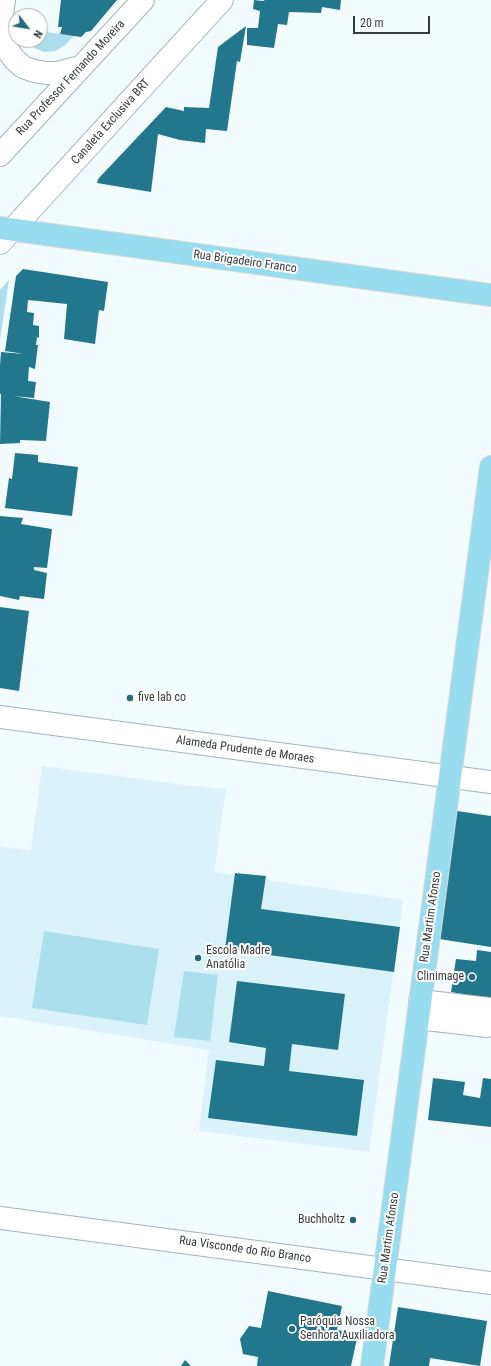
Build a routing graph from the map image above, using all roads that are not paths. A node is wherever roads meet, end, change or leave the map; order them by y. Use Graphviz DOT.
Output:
graph roads {
  1 [pos="4,0"];
  2 [pos="142,0"];
  3 [pos="222,0"];
  4 [pos="0,30"];
  5 [pos="81,66"];
  6 [pos="0,155"];
  7 [pos="4,233"];
  8 [pos="491,296"];
  9 [pos="491,467"];
  10 [pos="0,717"];
  11 [pos="450,777"];
  12 [pos="491,782"];
  13 [pos="419,1009"];
  14 [pos="489,1018"];
  15 [pos="0,1218"];
  16 [pos="385,1269"];
  17 [pos="491,1283"];
  18 [pos="372,1366"];
  1 -- 4 [label="street"];
  2 -- 5 [label="street, Rua Professor Fernando Moreira"];
  3 -- 7 [label="street, Canaleta Exclusiva BRT"];
  4 -- 5 [label="street"];
  5 -- 6 [label="street, Rua Professor Fernando Moreira"];
  7 -- 8 [label="main road, Rua Brigadeiro Franco"];
  9 -- 11 [label="main road, Rua Martim Afonso"];
  10 -- 11 [label="street, Alameda Prudente de Moraes"];
  11 -- 12 [label="street, Alameda Prudente de Moraes"];
  11 -- 13 [label="main road, Rua Martim Afonso"];
  13 -- 14 [label="street"];
  13 -- 16 [label="main road, Rua Martim Afonso"];
  15 -- 16 [label="street, Rua Visconde do Rio Branco"];
  16 -- 17 [label="street, Rua Visconde do Rio Branco"];
  16 -- 18 [label="main road, Rua Martim Afonso"];
}
